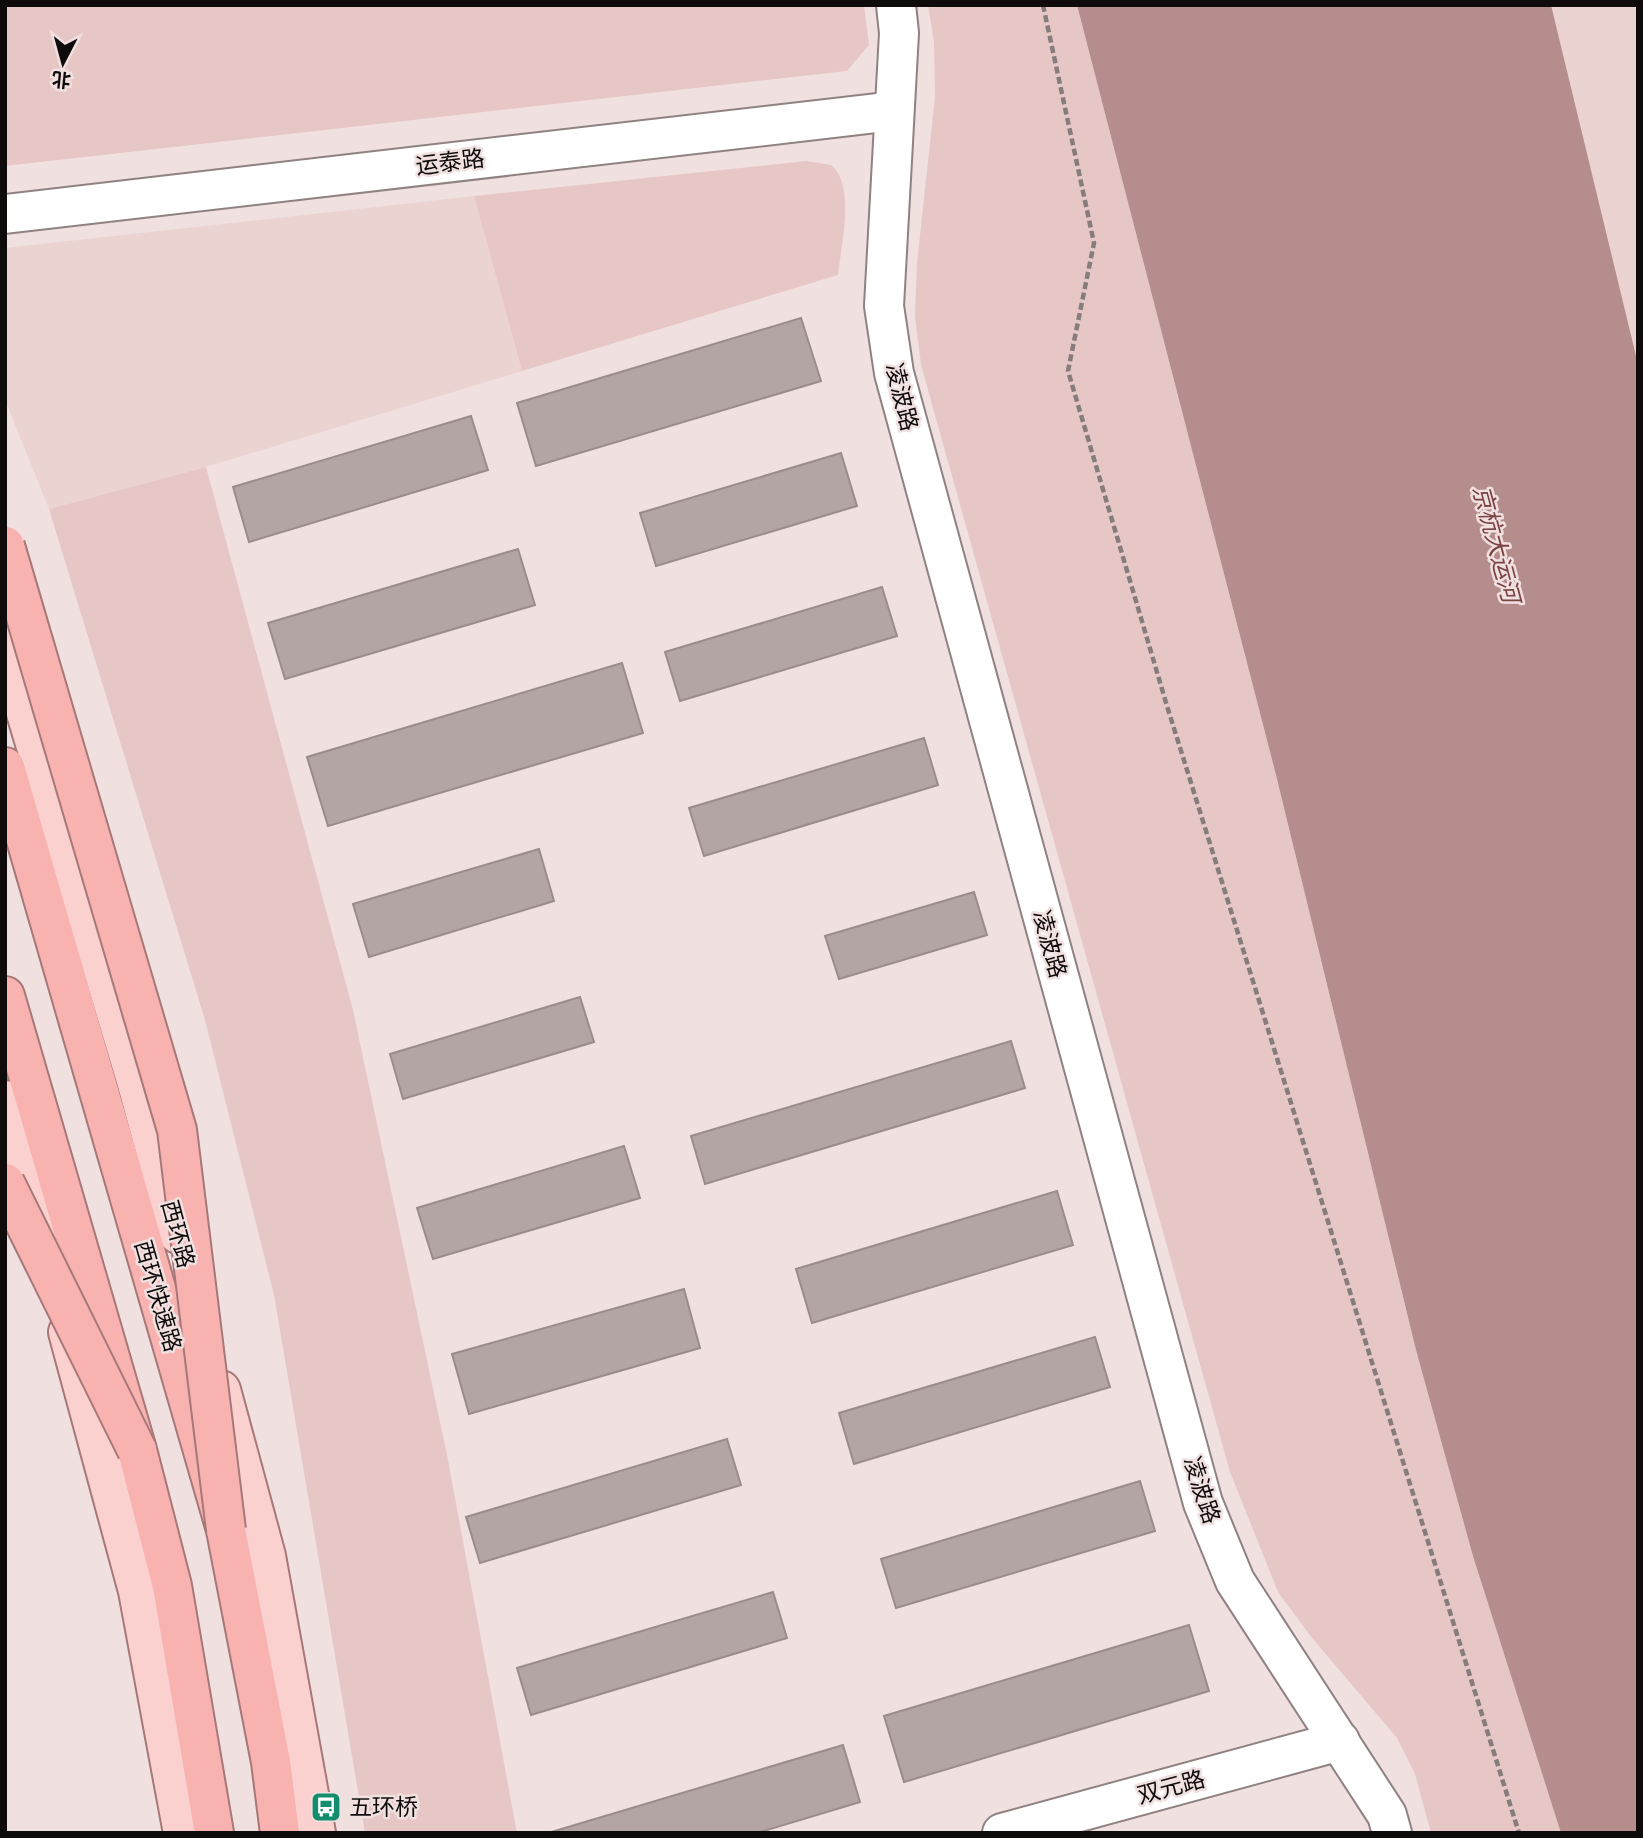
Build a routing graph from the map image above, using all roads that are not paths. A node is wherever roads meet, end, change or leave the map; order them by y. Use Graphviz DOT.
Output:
graph roads {
  1 [pos="896,5"];
  2 [pos="894,111"];
  3 [pos="5,214"];
  4 [pos="5,546"];
  5 [pos="5,643"];
  6 [pos="5,767"];
  7 [pos="5,996"];
  8 [pos="5,1100"];
  9 [pos="5,1183"];
  10 [pos="137,1450"];
  11 [pos="226,1530"];
  12 [pos="1340,1741"];
  13 [pos="183,1833"];
  14 [pos="214,1833"];
  15 [pos="280,1833"];
  16 [pos="316,1833"];
  17 [pos="1002,1833"];
  18 [pos="1392,1833"];
  1 -- 2 [label="street, 凌波路"];
  2 -- 3 [label="street, 运泰路"];
  2 -- 12 [label="street, 凌波路"];
  4 -- 11 [label="highway, bridge"];
  5 -- 16 [label="main road, 西环路"];
  6 -- 11 [label="highway, 西环快速路, bridge"];
  7 -- 10 [label="highway, bridge"];
  8 -- 13 [label="main road"];
  9 -- 10 [label="highway, bridge"];
  10 -- 14 [label="highway"];
  11 -- 15 [label="highway, 西环快速路"];
  12 -- 17 [label="street, 双元路"];
  12 -- 18 [label="street, 凌波路"];
}
